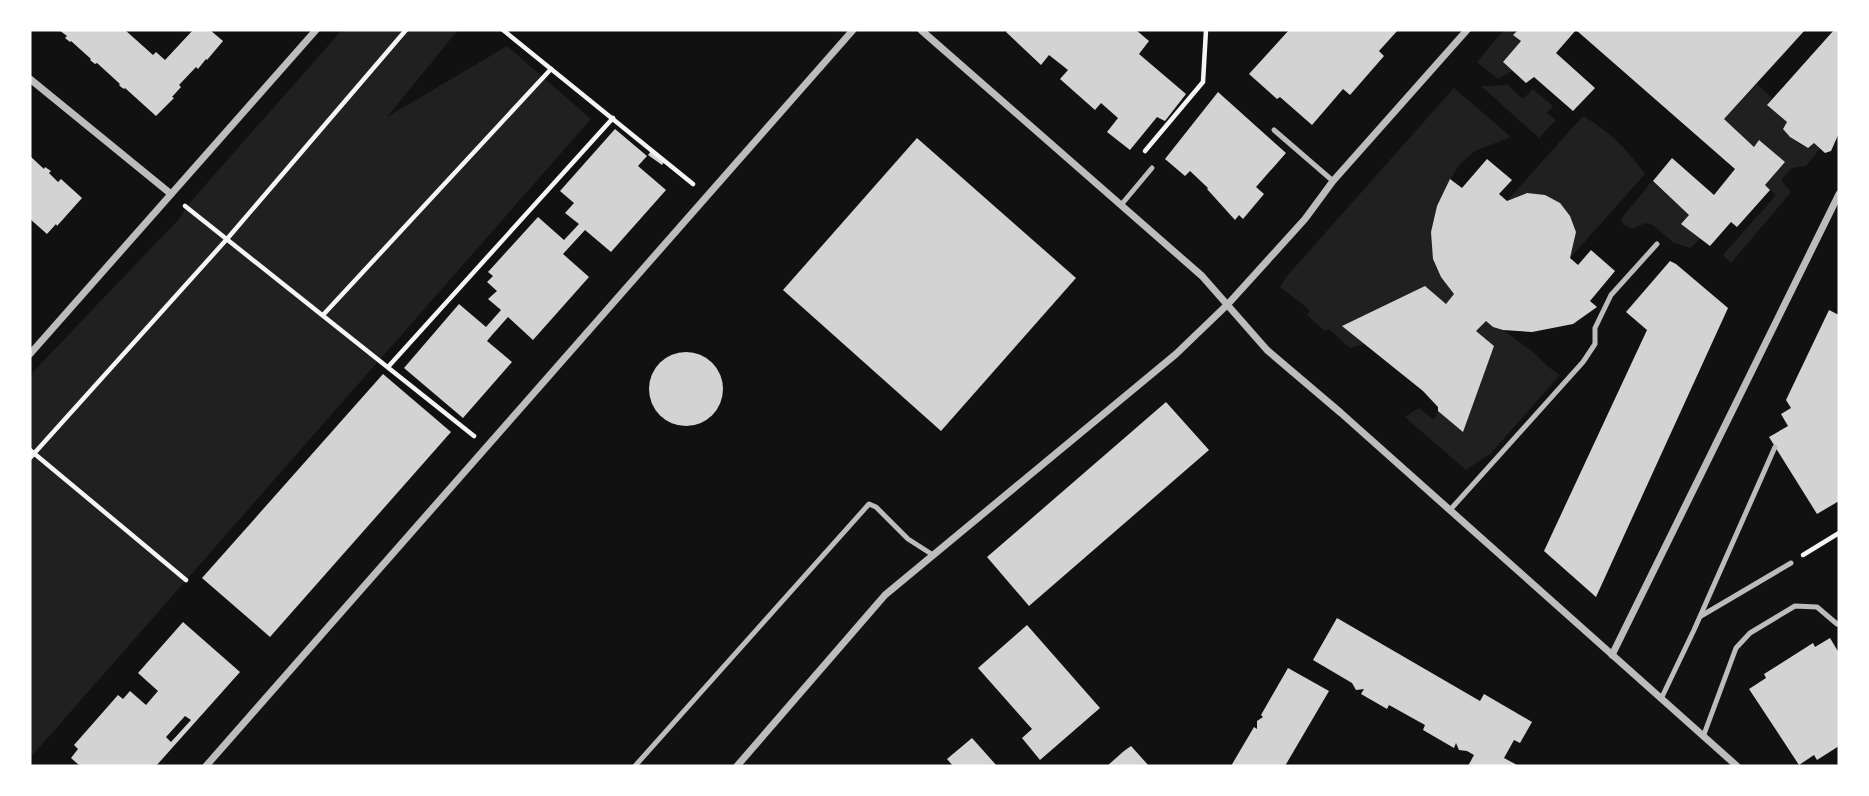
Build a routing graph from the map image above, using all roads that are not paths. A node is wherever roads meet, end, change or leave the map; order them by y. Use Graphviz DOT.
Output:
graph roads {
  1 [pos="316,30"];
  2 [pos="853,30"];
  3 [pos="921,30"];
  4 [pos="1467,30"];
  5 [pos="30,79"];
  6 [pos="1274,130"];
  7 [pos="1152,168"];
  8 [pos="1333,181"];
  9 [pos="171,194"];
  10 [pos="1839,194"];
  11 [pos="1121,205"];
  12 [pos="1657,244"];
  13 [pos="1228,304"];
  14 [pos="30,354"];
  15 [pos="1775,447"];
  16 [pos="1450,510"];
  17 [pos="933,555"];
  18 [pos="1791,564"];
  19 [pos="1700,616"];
  20 [pos="1838,624"];
  21 [pos="1612,655"];
  22 [pos="1661,699"];
  23 [pos="1703,737"];
  24 [pos="206,766"];
  25 [pos="635,766"];
  26 [pos="737,766"];
  27 [pos="1737,766"];
  1 -- 9 [label="street"];
  2 -- 24 [label="street"];
  3 -- 11 [label="street"];
  4 -- 8 [label="street"];
  5 -- 9 [label="street"];
  6 -- 8 [label="lane"];
  7 -- 11 [label="lane"];
  8 -- 13 [label="street"];
  9 -- 14 [label="street"];
  10 -- 21 [label="street"];
  11 -- 13 [label="street"];
  12 -- 16 [label="lane"];
  13 -- 16 [label="street"];
  13 -- 17 [label="street"];
  15 -- 19 [label="lane"];
  16 -- 21 [label="street"];
  17 -- 25 [label="lane"];
  17 -- 26 [label="street"];
  18 -- 19 [label="lane"];
  19 -- 22 [label="lane"];
  20 -- 23 [label="lane"];
  21 -- 22 [label="street"];
  22 -- 23 [label="street"];
  23 -- 27 [label="street"];
}
